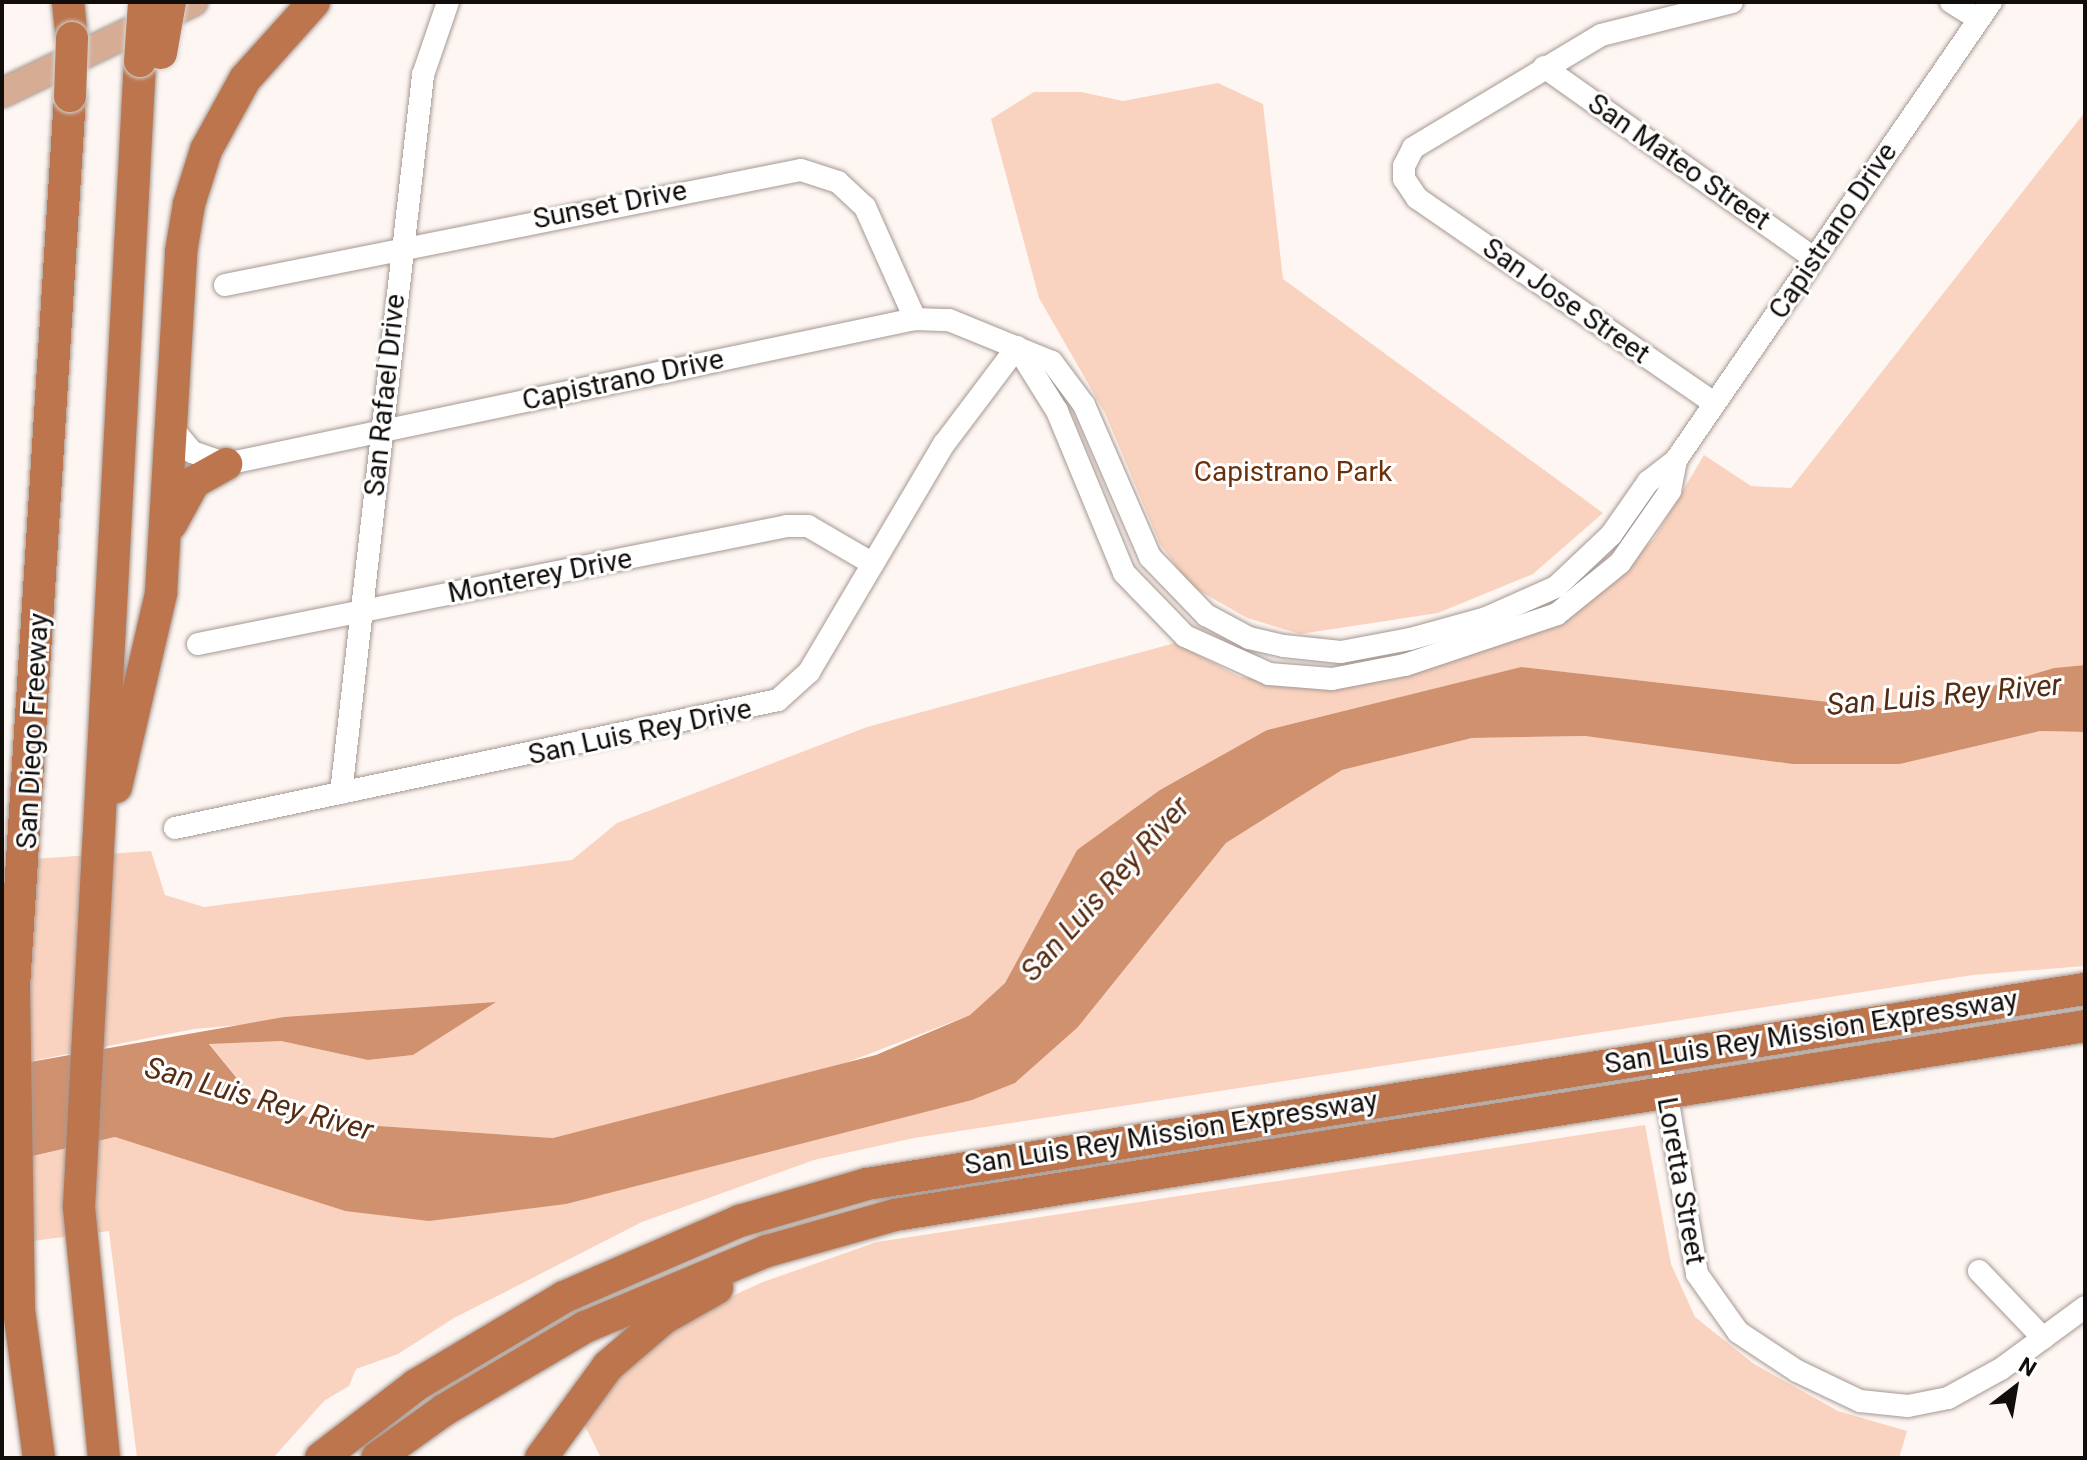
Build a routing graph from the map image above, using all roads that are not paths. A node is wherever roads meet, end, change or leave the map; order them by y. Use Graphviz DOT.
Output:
graph roads {
  1 [pos="71,2"];
  2 [pos="153,2"];
  3 [pos="193,2"];
  4 [pos="314,2"];
  5 [pos="448,2"];
  6 [pos="1732,2"];
  7 [pos="1951,2"];
  8 [pos="1984,10"];
  9 [pos="1544,67"];
  10 [pos="2,93"];
  11 [pos="401,248"];
  12 [pos="1814,258"];
  13 [pos="225,285"];
  14 [pos="915,319"];
  15 [pos="1017,347"];
  16 [pos="1714,403"];
  17 [pos="173,429"];
  18 [pos="382,430"];
  19 [pos="1676,460"];
  20 [pos="226,464"];
  21 [pos="165,538"];
  22 [pos="873,564"];
  23 [pos="362,612"];
  24 [pos="198,644"];
  25 [pos="341,793"];
  26 [pos="175,828"];
  27 [pos="99,852"];
  28 [pos="14,987"];
  29 [pos="2085,989"];
  30 [pos="2085,1026"];
  31 [pos="1660,1055"];
  32 [pos="2,1082"];
  33 [pos="1665,1094"];
  34 [pos="895,1215"];
  35 [pos="1979,1271"];
  36 [pos="2085,1307"];
  37 [pos="2043,1338"];
  38 [pos="39,1458"];
  39 [pos="104,1458"];
  40 [pos="321,1458"];
  41 [pos="377,1458"];
  42 [pos="541,1458"];
  1 -- 28 [label="highway, San Diego Freeway, bridge"];
  2 -- 27 [label="highway, bridge"];
  3 -- 10 [label="main road"];
  4 -- 17 [label="highway"];
  5 -- 11 [label="street, San Rafael Drive"];
  6 -- 9 [label="street"];
  7 -- 8 [label="street"];
  8 -- 12 [label="street, Capistrano Drive"];
  9 -- 12 [label="street, San Mateo Street"];
  9 -- 16 [label="street, San Jose Street"];
  11 -- 13 [label="street, Sunset Drive"];
  11 -- 14 [label="street, Sunset Drive"];
  11 -- 18 [label="street, San Rafael Drive"];
  12 -- 16 [label="street, Capistrano Drive"];
  14 -- 15 [label="street, Capistrano Drive"];
  14 -- 18 [label="street, Capistrano Drive"];
  15 -- 19 [label="street, Capistrano Drive"];
  15 -- 19 [label="street, Capistrano Drive"];
  15 -- 22 [label="street, San Luis Rey Drive"];
  16 -- 19 [label="street, Capistrano Drive"];
  17 -- 20 [label="street"];
  17 -- 21 [label="highway"];
  18 -- 20 [label="street, Capistrano Drive"];
  18 -- 23 [label="street, San Rafael Drive"];
  20 -- 21 [label="highway"];
  21 -- 27 [label="highway"];
  22 -- 23 [label="street, Monterey Drive"];
  22 -- 25 [label="street, San Luis Rey Drive"];
  23 -- 24 [label="street, Monterey Drive"];
  23 -- 25 [label="street, San Rafael Drive"];
  25 -- 26 [label="street, San Luis Rey Drive"];
  27 -- 39 [label="highway"];
  28 -- 32 [label="highway"];
  28 -- 38 [label="highway, San Diego Freeway"];
  29 -- 31 [label="highway, San Luis Rey Mission Expressway"];
  30 -- 33 [label="highway, San Luis Rey Mission Expressway"];
  31 -- 33 [label="street, Loretta Street"];
  31 -- 40 [label="highway, San Luis Rey Mission Expressway"];
  33 -- 34 [label="highway, San Luis Rey Mission Expressway"];
  33 -- 37 [label="street, Loretta Street"];
  34 -- 41 [label="highway"];
  34 -- 42 [label="highway"];
  35 -- 37 [label="street"];
  36 -- 37 [label="street, Loretta Street"];
}
